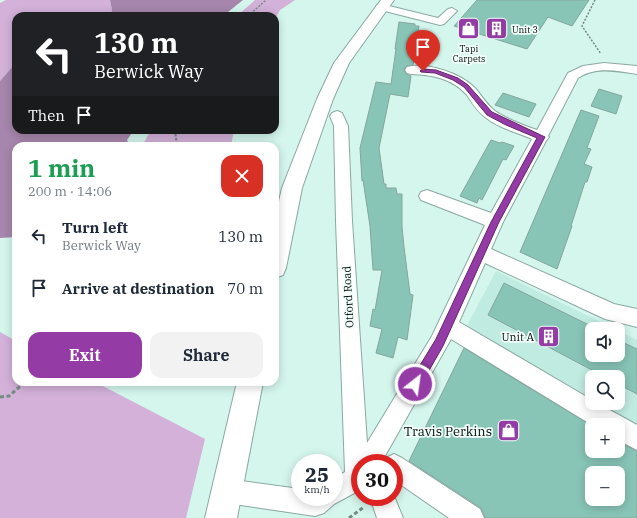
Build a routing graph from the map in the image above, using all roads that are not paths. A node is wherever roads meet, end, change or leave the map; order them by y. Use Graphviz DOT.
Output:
graph roads {
  1 [pos="385,4"];
  2 [pos="452,10"];
  3 [pos="411,70"];
  4 [pos="637,70"];
  5 [pos="337,116"];
  6 [pos="542,137"];
  7 [pos="427,196"];
  8 [pos="495,222"];
  9 [pos="279,249"];
  10 [pos="482,254"];
  11 [pos="637,318"];
  12 [pos="447,326"];
  13 [pos="249,386"];
  14 [pos="601,418"];
  15 [pos="625,431"];
  16 [pos="637,438"];
  17 [pos="370,454"];
  18 [pos="380,454"];
  19 [pos="403,484"];
  20 [pos="291,500"];
  21 [pos="224,505"];
  22 [pos="381,506"];
  23 [pos="390,518"];
  24 [pos="471,518"];
  1 -- 2 [label="street"];
  1 -- 9 [label="main road"];
  3 -- 6 [label="street"];
  4 -- 6 [label="street"];
  5 -- 17 [label="street, Otford Road"];
  6 -- 8 [label="street"];
  7 -- 8 [label="street"];
  8 -- 10 [label="street"];
  10 -- 11 [label="street"];
  10 -- 12 [label="street"];
  12 -- 14 [label="street"];
  12 -- 18 [label="street"];
  13 -- 21 [label="main road"];
  15 -- 16 [label="street"];
  19 -- 24 [label="street"];
  20 -- 21 [label="street"];
  22 -- 23 [label="street"];
}
